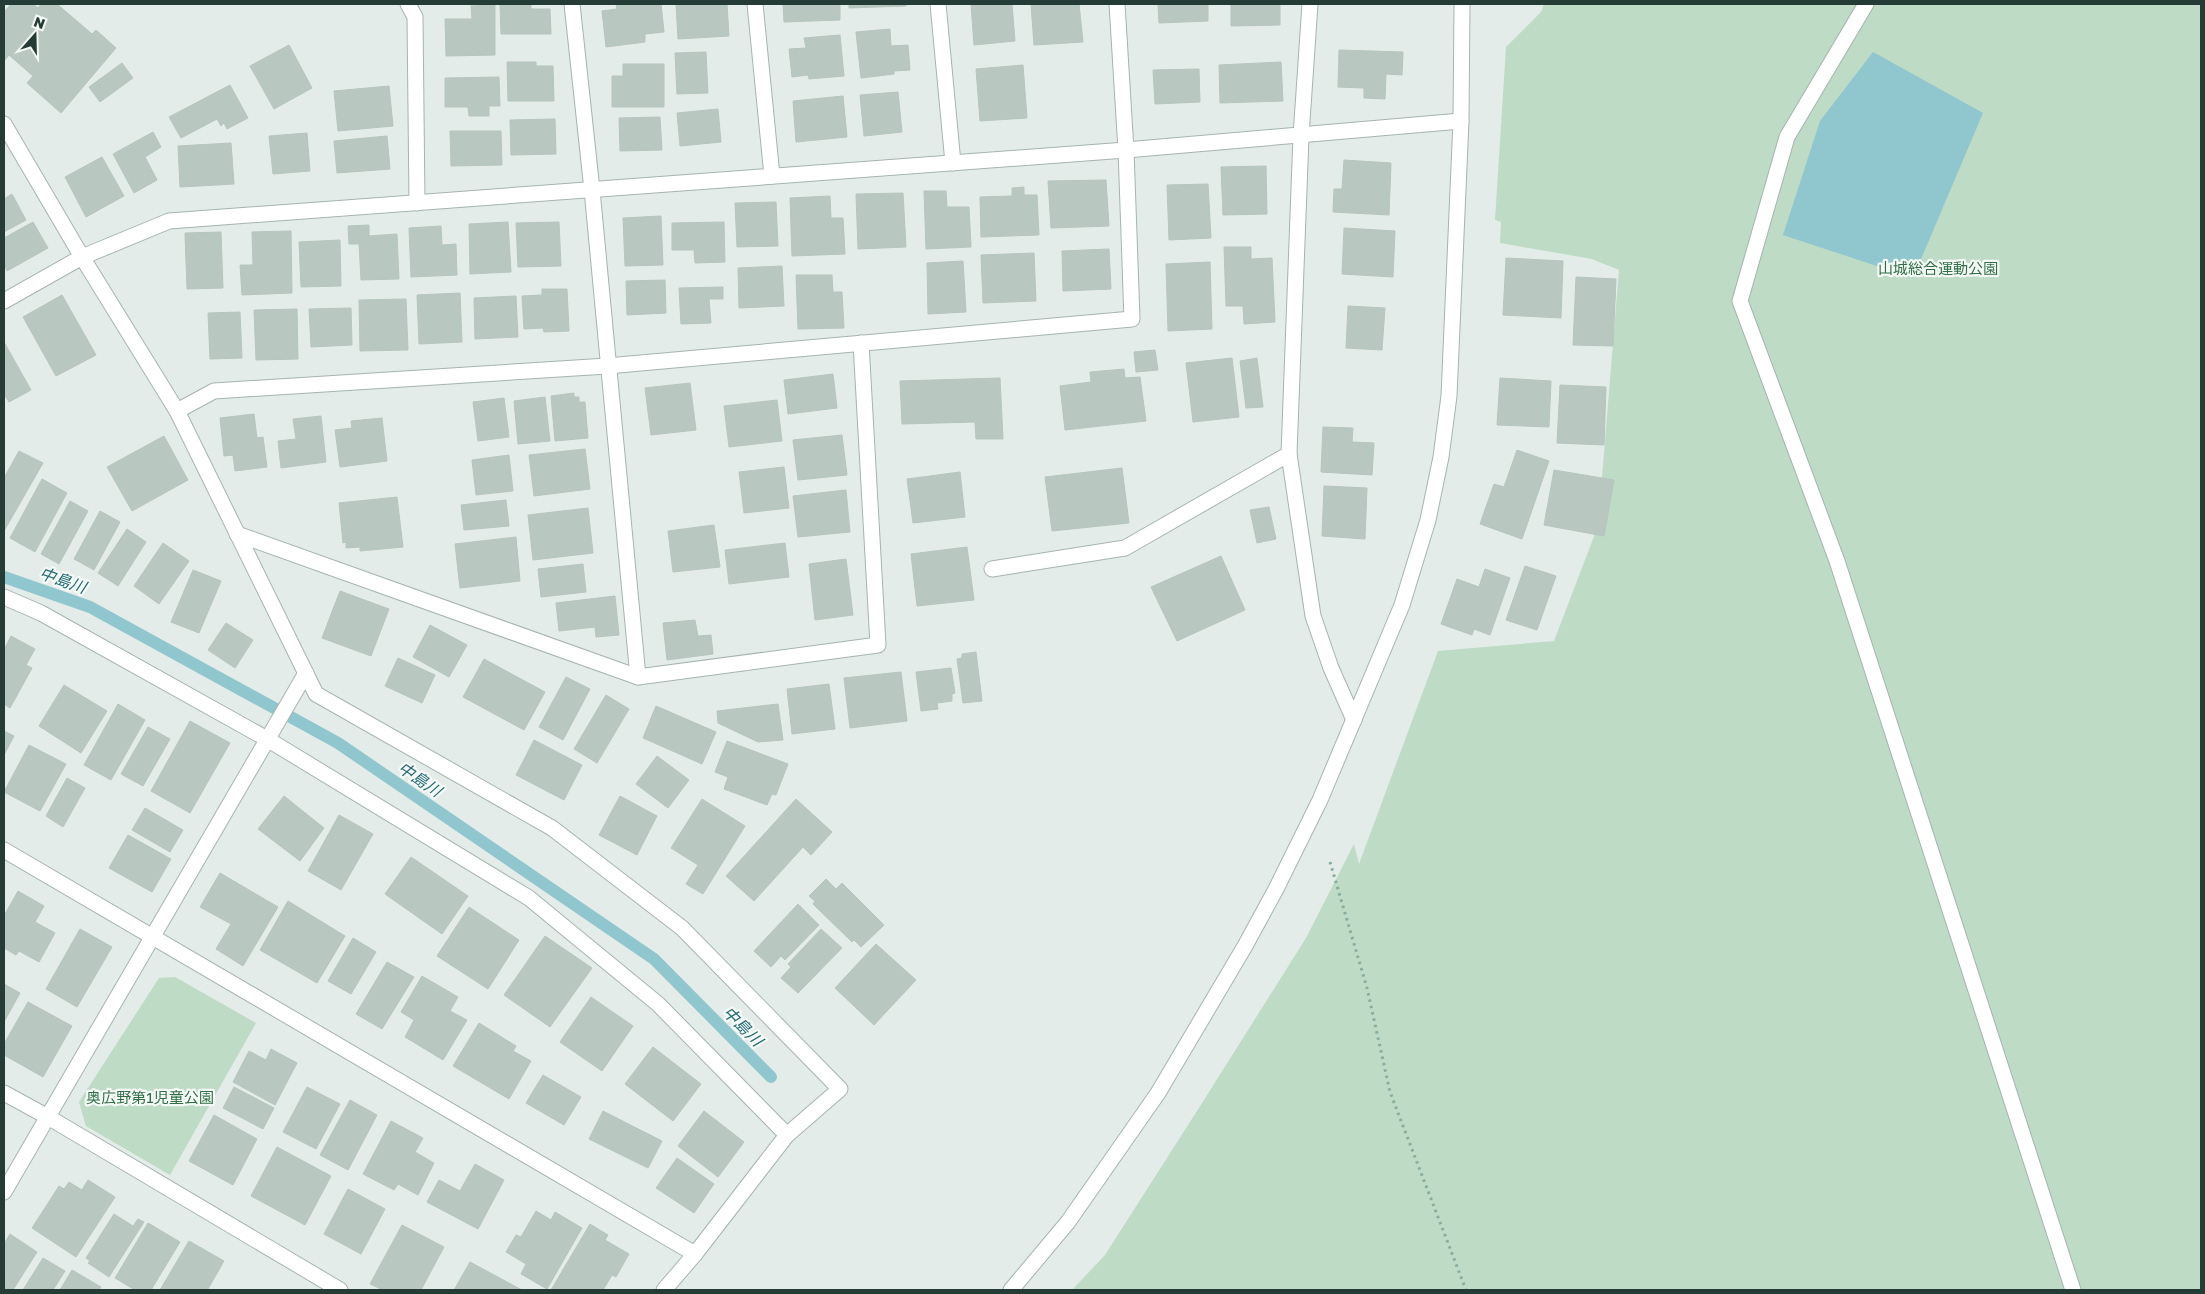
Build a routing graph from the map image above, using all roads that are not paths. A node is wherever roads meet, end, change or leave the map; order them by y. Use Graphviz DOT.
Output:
graph roads {
  1 [pos="408,4"];
  2 [pos="572,4"];
  3 [pos="755,4"];
  4 [pos="938,4"];
  5 [pos="1117,4"];
  6 [pos="1310,4"];
  7 [pos="1462,4"];
  8 [pos="1866,4"];
  9 [pos="1461,121"];
  10 [pos="4,124"];
  11 [pos="1301,136"];
  12 [pos="1126,150"];
  13 [pos="952,163"];
  14 [pos="772,176"];
  15 [pos="592,190"];
  16 [pos="417,203"];
  17 [pos="82,257"];
  18 [pos="4,301"];
  19 [pos="861,343"];
  20 [pos="608,366"];
  21 [pos="177,411"];
  22 [pos="1289,454"];
  23 [pos="237,534"];
  24 [pos="992,569"];
  25 [pos="4,597"];
  26 [pos="306,673"];
  27 [pos="638,677"];
  28 [pos="1354,720"];
  29 [pos="267,739"];
  30 [pos="4,850"];
  31 [pos="152,937"];
  32 [pos="4,1093"];
  33 [pos="48,1116"];
  34 [pos="787,1135"];
  35 [pos="4,1192"];
  36 [pos="694,1254"];
  37 [pos="340,1290"];
  38 [pos="664,1290"];
  39 [pos="1011,1290"];
  40 [pos="2073,1290"];
  1 -- 16 [label="street"];
  2 -- 15 [label="street"];
  3 -- 14 [label="street"];
  4 -- 13 [label="street"];
  5 -- 12 [label="street"];
  6 -- 11 [label="street"];
  7 -- 9 [label="street"];
  8 -- 40 [label="street"];
  9 -- 11 [label="street"];
  9 -- 28 [label="street"];
  10 -- 17 [label="street"];
  11 -- 12 [label="street"];
  11 -- 22 [label="street"];
  12 -- 13 [label="street"];
  12 -- 19 [label="street"];
  13 -- 14 [label="street"];
  14 -- 15 [label="street"];
  15 -- 16 [label="street"];
  15 -- 20 [label="street"];
  16 -- 17 [label="street"];
  17 -- 18 [label="street"];
  17 -- 21 [label="street"];
  19 -- 20 [label="street"];
  19 -- 27 [label="street"];
  20 -- 21 [label="street"];
  20 -- 27 [label="street"];
  21 -- 23 [label="street"];
  22 -- 24 [label="street"];
  22 -- 28 [label="street"];
  23 -- 26 [label="street"];
  23 -- 27 [label="street"];
  25 -- 29 [label="street"];
  26 -- 29 [label="street"];
  26 -- 34 [label="street"];
  28 -- 39 [label="street"];
  29 -- 31 [label="street"];
  29 -- 34 [label="street"];
  30 -- 31 [label="street"];
  31 -- 33 [label="street"];
  31 -- 36 [label="street"];
  32 -- 33 [label="street"];
  33 -- 35 [label="street"];
  33 -- 37 [label="street"];
  34 -- 36 [label="street"];
  36 -- 38 [label="street"];
}
